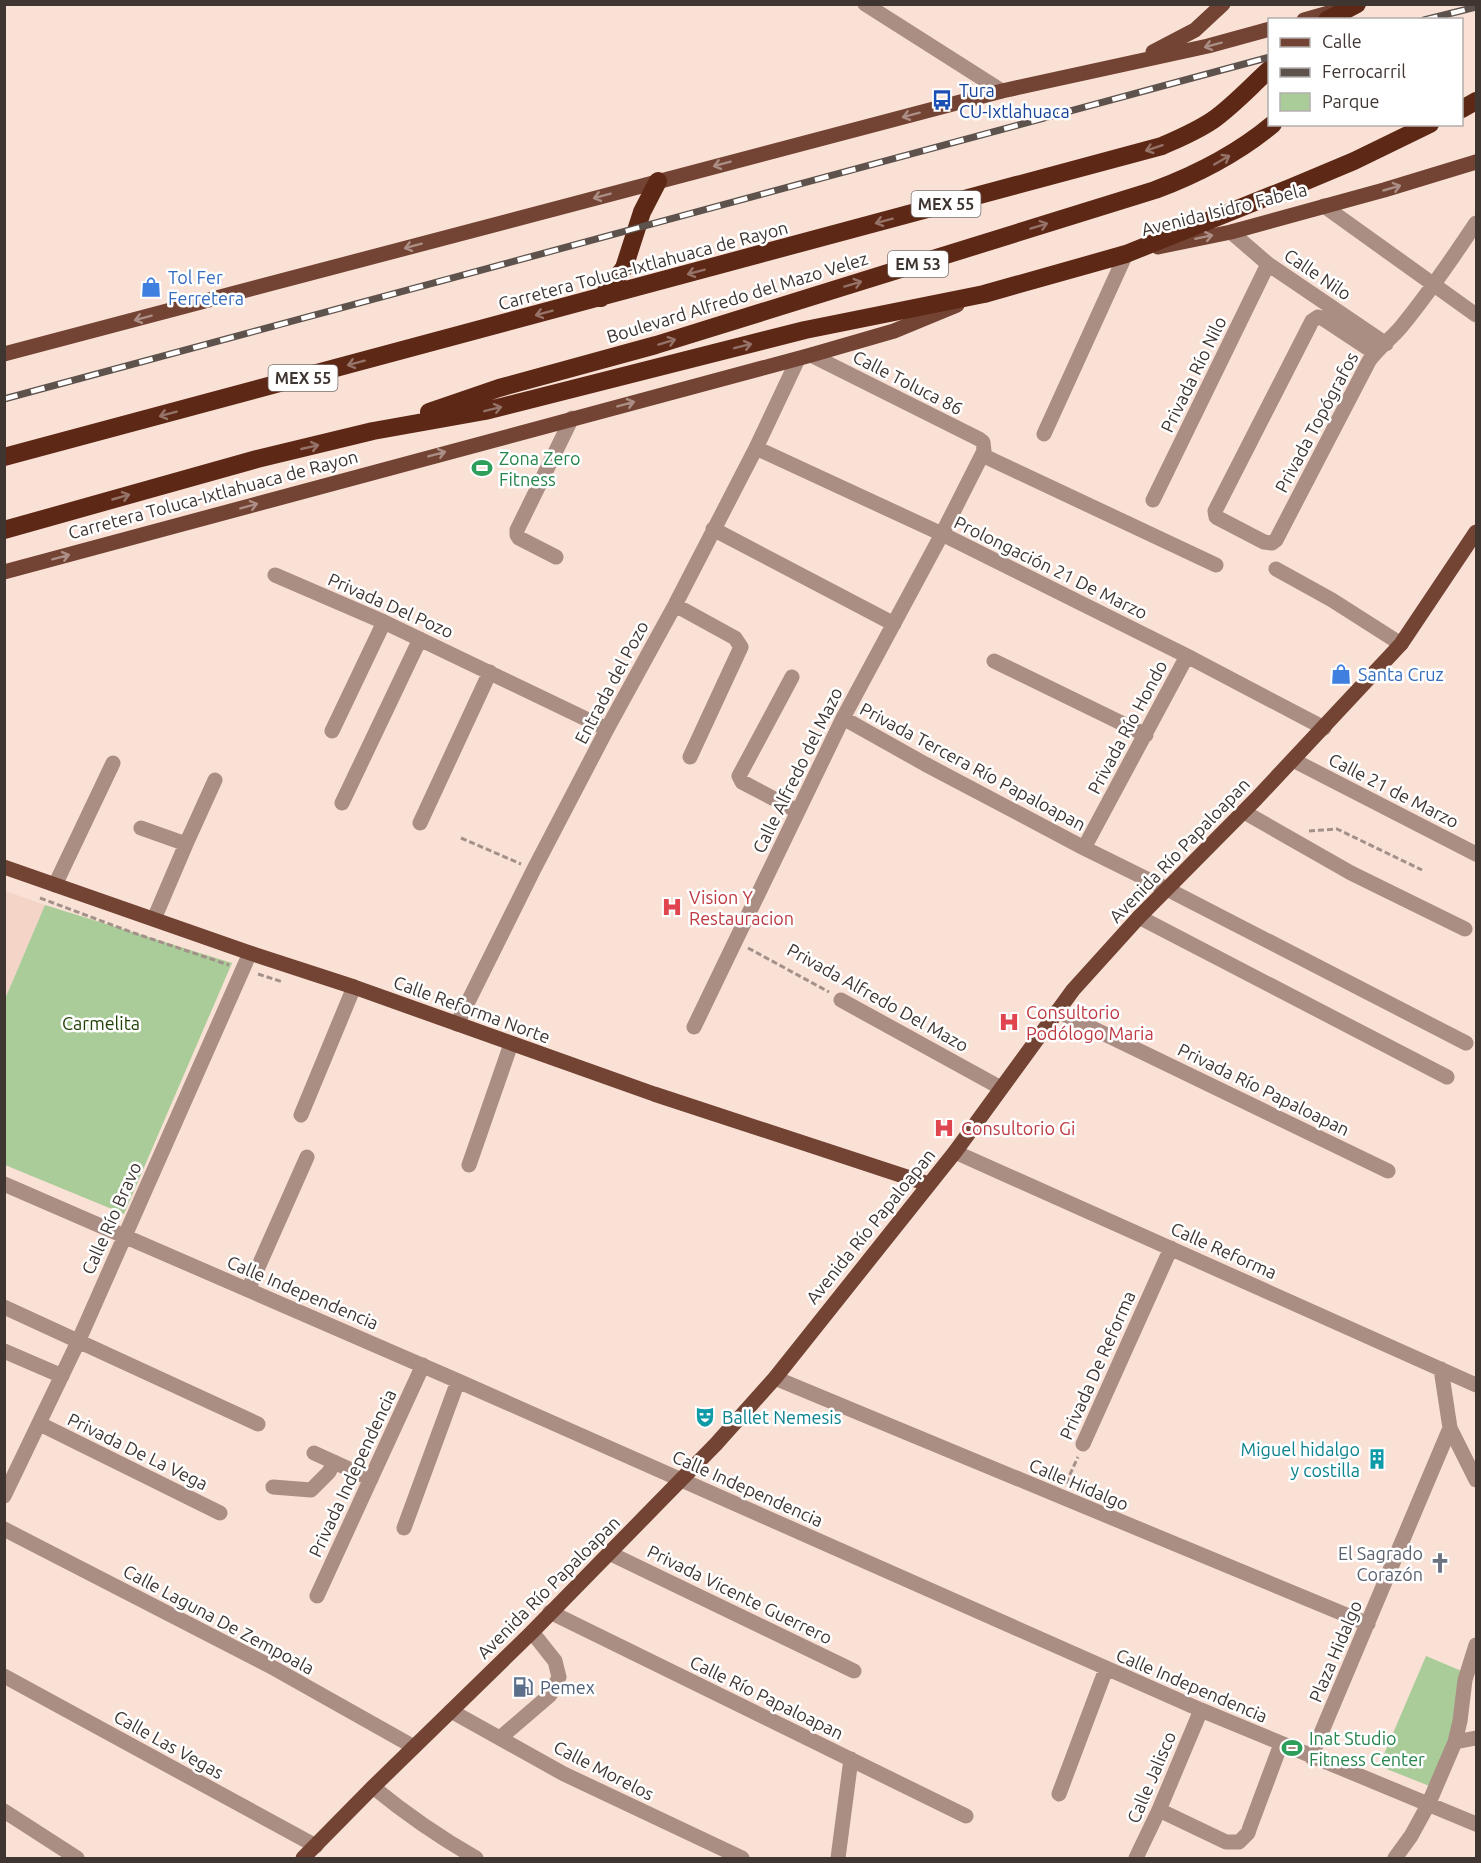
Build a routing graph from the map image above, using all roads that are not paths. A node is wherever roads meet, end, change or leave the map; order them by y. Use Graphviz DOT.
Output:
graph roads {
  1 [pos="865,4"];
  2 [pos="1223,4"];
  3 [pos="1358,9"];
  4 [pos="1314,18"];
  5 [pos="1333,18"];
  6 [pos="1268,29"];
  7 [pos="1131,62"];
  8 [pos="1268,70"];
  9 [pos="1002,91"];
  10 [pos="1270,126"];
  11 [pos="1426,126"];
  12 [pos="1473,167"];
  13 [pos="658,181"];
  14 [pos="1324,206"];
  15 [pos="1476,223"];
  16 [pos="1232,232"];
  17 [pos="1126,254"];
  18 [pos="1268,264"];
  19 [pos="1434,286"];
  20 [pos="984,294"];
  21 [pos="601,298"];
  22 [pos="1476,315"];
  23 [pos="1380,348"];
  24 [pos="4,354"];
  25 [pos="805,357"];
  26 [pos="572,418"];
  27 [pos="373,432"];
  28 [pos="1044,434"];
  29 [pos="756,448"];
  30 [pos="983,450"];
  31 [pos="4,457"];
  32 [pos="1152,500"];
  33 [pos="4,530"];
  34 [pos="713,530"];
  35 [pos="1476,532"];
  36 [pos="942,534"];
  37 [pos="556,557"];
  38 [pos="1216,565"];
  39 [pos="1276,569"];
  40 [pos="4,572"];
  41 [pos="275,575"];
  42 [pos="675,605"];
  43 [pos="384,622"];
  44 [pos="894,624"];
  45 [pos="420,639"];
  46 [pos="1401,644"];
  47 [pos="1187,656"];
  48 [pos="994,661"];
  49 [pos="490,672"];
  50 [pos="792,677"];
  51 [pos="843,718"];
  52 [pos="1324,728"];
  53 [pos="607,729"];
  54 [pos="332,731"];
  55 [pos="1146,735"];
  56 [pos="690,757"];
  57 [pos="1293,760"];
  58 [pos="113,764"];
  59 [pos="215,780"];
  60 [pos="342,803"];
  61 [pos="797,811"];
  62 [pos="1244,812"];
  63 [pos="420,823"];
  64 [pos="141,828"];
  65 [pos="186,844"];
  66 [pos="1084,848"];
  67 [pos="1476,854"];
  68 [pos="4,867"];
  69 [pos="55,885"];
  70 [pos="1167,889"];
  71 [pos="1139,917"];
  72 [pos="154,919"];
  73 [pos="1465,929"];
  74 [pos="250,953"];
  75 [pos="354,987"];
  76 [pos="841,1000"];
  77 [pos="1057,1011"];
  78 [pos="457,1024"];
  79 [pos="694,1027"];
  80 [pos="1466,1043"];
  81 [pos="511,1044"];
  82 [pos="1447,1077"];
  83 [pos="1001,1088"];
  84 [pos="301,1115"];
  85 [pos="955,1152"];
  86 [pos="307,1157"];
  87 [pos="469,1166"];
  88 [pos="1388,1171"];
  89 [pos="4,1184"];
  90 [pos="928,1184"];
  91 [pos="124,1237"];
  92 [pos="1171,1248"];
  93 [pos="248,1290"];
  94 [pos="4,1307"];
  95 [pos="78,1342"];
  96 [pos="4,1352"];
  97 [pos="423,1365"];
  98 [pos="1441,1369"];
  99 [pos="62,1376"];
  100 [pos="775,1378"];
  101 [pos="458,1381"];
  102 [pos="1476,1385"];
  103 [pos="40,1424"];
  104 [pos="258,1424"];
  105 [pos="1450,1428"];
  106 [pos="1083,1444"];
  107 [pos="314,1453"];
  108 [pos="334,1462"];
  109 [pos="371,1479"];
  110 [pos="681,1480"];
  111 [pos="1476,1480"];
  112 [pos="273,1487"];
  113 [pos="4,1496"];
  114 [pos="220,1513"];
  115 [pos="404,1528"];
  116 [pos="4,1530"];
  117 [pos="609,1553"];
  118 [pos="317,1596"];
  119 [pos="550,1612"];
  120 [pos="1368,1624"];
  121 [pos="532,1632"];
  122 [pos="1476,1645"];
  123 [pos="1106,1669"];
  124 [pos="854,1671"];
  125 [pos="1472,1671"];
  126 [pos="4,1676"];
  127 [pos="1201,1710"];
  128 [pos="451,1711"];
  129 [pos="500,1738"];
  130 [pos="1476,1738"];
  131 [pos="1455,1742"];
  132 [pos="1281,1744"];
  133 [pos="414,1747"];
  134 [pos="1311,1757"];
  135 [pos="851,1760"];
  136 [pos="373,1787"];
  137 [pos="1059,1794"];
  138 [pos="1428,1805"];
  139 [pos="1159,1810"];
  140 [pos="4,1812"];
  141 [pos="966,1816"];
  142 [pos="1476,1824"];
  143 [pos="316,1846"];
  144 [pos="76,1858"];
  145 [pos="303,1858"];
  146 [pos="476,1858"];
  147 [pos="742,1858"];
  148 [pos="838,1858"];
  149 [pos="1136,1858"];
  150 [pos="1395,1858"];
  1 -- 9 [label="street"];
  2 -- 7 [label="main road"];
  3 -- 4 [label="main road"];
  3 -- 5 [label="highway"];
  6 -- 7 [label="main road, one-way"];
  7 -- 9 [label="main road"];
  8 -- 21 [label="highway, Carretera Toluca-Ixtlahuaca de Rayon / MEX 55, one-way"];
  9 -- 13 [label="main road, one-way"];
  27 -- 10 [label="highway, Boulevard Alfredo del Mazo Velez / EM 53, one-way"];
  11 -- 17 [label="highway, Avenida Isidro Fabela"];
  14 -- 12 [label="main road, Avenida Isidro Fabela, one-way"];
  13 -- 21 [label="highway"];
  13 -- 24 [label="main road, one-way"];
  14 -- 16 [label="main road, Avenida Isidro Fabela"];
  14 -- 19 [label="street"];
  15 -- 19 [label="street"];
  17 -- 16 [label="main road, Avenida Isidro Fabela, one-way"];
  16 -- 18 [label="street, Calle Nilo"];
  17 -- 20 [label="highway, Carretera Toluca-Ixtlahuaca de Rayon"];
  17 -- 28 [label="street"];
  18 -- 23 [label="street, Calle Nilo"];
  18 -- 32 [label="street, Privada Río Nilo"];
  19 -- 22 [label="street"];
  19 -- 23 [label="street"];
  20 -- 25 [label="main road, Carretera Toluca-Ixtlahuaca de Rayon"];
  27 -- 20 [label="highway, Carretera Toluca-Ixtlahuaca de Rayon, one-way"];
  21 -- 31 [label="highway, Carretera Toluca-Ixtlahuaca de Rayon / MEX 55, one-way"];
  23 -- 23 [label="street, Privada Topógrafos"];
  26 -- 25 [label="main road, Carretera Toluca-Ixtlahuaca de Rayon, one-way"];
  25 -- 29 [label="street, Entrada del Pozo"];
  25 -- 30 [label="street, Calle Toluca 86"];
  26 -- 37 [label="street"];
  40 -- 26 [label="main road, Carretera Toluca-Ixtlahuaca de Rayon, one-way"];
  33 -- 27 [label="highway, Carretera Toluca-Ixtlahuaca de Rayon, one-way"];
  29 -- 34 [label="street, Entrada del Pozo"];
  29 -- 36 [label="street, Prolongación 21 De Marzo"];
  30 -- 36 [label="street, Calle Alfredo del Mazo"];
  30 -- 38 [label="street, Calle Toluca 86"];
  34 -- 42 [label="street, Entrada del Pozo"];
  34 -- 44 [label="street"];
  35 -- 46 [label="main road, Avenida Río Papaloapan"];
  36 -- 44 [label="street, Calle Alfredo del Mazo"];
  36 -- 47 [label="street, Prolongación 21 De Marzo"];
  39 -- 46 [label="street"];
  41 -- 43 [label="street, Privada Del Pozo"];
  42 -- 53 [label="street, Entrada del Pozo"];
  42 -- 56 [label="street"];
  43 -- 45 [label="street, Privada Del Pozo"];
  43 -- 54 [label="street"];
  44 -- 51 [label="street, Calle Alfredo del Mazo"];
  45 -- 49 [label="street, Privada Del Pozo"];
  45 -- 60 [label="street"];
  46 -- 52 [label="main road, Avenida Río Papaloapan"];
  47 -- 52 [label="street, Prolongación 21 De Marzo"];
  47 -- 55 [label="street, Privada Río Hondo"];
  48 -- 55 [label="street"];
  49 -- 53 [label="street, Privada Del Pozo"];
  49 -- 63 [label="street"];
  50 -- 61 [label="street"];
  51 -- 61 [label="street, Calle Alfredo del Mazo"];
  51 -- 66 [label="street, Privada Tercera Río Papaloapan"];
  52 -- 57 [label="main road, Avenida Río Papaloapan"];
  53 -- 78 [label="street, Entrada del Pozo"];
  55 -- 66 [label="street, Privada Río Hondo"];
  57 -- 62 [label="main road, Avenida Río Papaloapan"];
  57 -- 67 [label="street, Calle 21 de Marzo"];
  58 -- 69 [label="street"];
  59 -- 65 [label="street"];
  61 -- 79 [label="street, Calle Alfredo del Mazo"];
  62 -- 70 [label="main road, Avenida Río Papaloapan"];
  62 -- 73 [label="street"];
  64 -- 65 [label="street"];
  65 -- 72 [label="street"];
  66 -- 70 [label="street, Privada Tercera Río Papaloapan"];
  68 -- 69 [label="main road, Calle Reforma Norte"];
  69 -- 72 [label="main road, Calle Reforma Norte"];
  70 -- 71 [label="main road, Avenida Río Papaloapan"];
  70 -- 80 [label="street, Privada Tercera Río Papaloapan"];
  71 -- 77 [label="main road, Avenida Río Papaloapan"];
  71 -- 82 [label="street"];
  72 -- 74 [label="main road, Calle Reforma Norte"];
  74 -- 75 [label="main road, Calle Reforma Norte"];
  74 -- 91 [label="street, Calle Río Bravo"];
  75 -- 78 [label="main road, Calle Reforma Norte"];
  75 -- 84 [label="street"];
  76 -- 83 [label="street, Privada Alfredo Del Mazo"];
  77 -- 83 [label="main road, Avenida Río Papaloapan"];
  77 -- 88 [label="street, Privada Río Papaloapan"];
  78 -- 81 [label="main road, Calle Reforma Norte"];
  81 -- 87 [label="street"];
  81 -- 90 [label="main road, Calle Reforma Norte"];
  83 -- 85 [label="main road, Avenida Río Papaloapan"];
  85 -- 90 [label="main road, Avenida Río Papaloapan"];
  85 -- 92 [label="street, Calle Reforma"];
  86 -- 93 [label="street"];
  89 -- 91 [label="street, Calle Independencia"];
  90 -- 100 [label="main road, Avenida Río Papaloapan"];
  91 -- 93 [label="street, Calle Independencia"];
  91 -- 95 [label="street, Calle Río Bravo"];
  92 -- 98 [label="street, Calle Reforma"];
  92 -- 106 [label="street, Privada De Reforma"];
  93 -- 97 [label="street, Calle Independencia"];
  94 -- 95 [label="street"];
  95 -- 99 [label="street, Calle Río Bravo"];
  95 -- 104 [label="street"];
  96 -- 99 [label="street"];
  97 -- 101 [label="street, Calle Independencia"];
  97 -- 109 [label="street, Privada Independencia"];
  98 -- 102 [label="street, Calle Reforma"];
  98 -- 105 [label="street"];
  99 -- 103 [label="street, Calle Río Bravo"];
  100 -- 110 [label="main road, Avenida Río Papaloapan"];
  100 -- 120 [label="street, Calle Hidalgo"];
  101 -- 110 [label="street, Calle Independencia"];
  101 -- 115 [label="street"];
  103 -- 113 [label="street, Calle Río Bravo"];
  103 -- 114 [label="street, Privada De La Vega"];
  105 -- 111 [label="street"];
  105 -- 120 [label="street, Plaza Hidalgo"];
  107 -- 108 [label="street"];
  108 -- 109 [label="street"];
  108 -- 112 [label="street"];
  109 -- 118 [label="street, Privada Independencia"];
  110 -- 117 [label="main road, Avenida Río Papaloapan"];
  110 -- 123 [label="street, Calle Independencia"];
  116 -- 133 [label="street, Calle Laguna De Zempoala"];
  117 -- 119 [label="main road, Avenida Río Papaloapan"];
  117 -- 124 [label="street, Privada Vicente Guerrero"];
  119 -- 121 [label="main road, Avenida Río Papaloapan"];
  119 -- 135 [label="street, Calle Río Papaloapan"];
  120 -- 134 [label="street, Plaza Hidalgo"];
  121 -- 128 [label="main road, Avenida Río Papaloapan"];
  121 -- 129 [label="street"];
  122 -- 125 [label="street"];
  123 -- 127 [label="street, Calle Independencia"];
  123 -- 137 [label="street"];
  125 -- 131 [label="street"];
  126 -- 143 [label="street, Calle Las Vegas"];
  127 -- 132 [label="street, Calle Independencia"];
  127 -- 139 [label="street, Calle Jalisco"];
  128 -- 129 [label="street, Calle Morelos"];
  128 -- 133 [label="main road, Avenida Río Papaloapan"];
  129 -- 147 [label="street, Calle Morelos"];
  130 -- 131 [label="street"];
  131 -- 138 [label="street"];
  132 -- 134 [label="street, Calle Independencia"];
  132 -- 139 [label="street"];
  133 -- 136 [label="main road, Avenida Río Papaloapan"];
  134 -- 138 [label="street, Calle Independencia"];
  135 -- 141 [label="street, Calle Río Papaloapan"];
  135 -- 148 [label="street"];
  136 -- 143 [label="main road, Avenida Río Papaloapan"];
  136 -- 146 [label="street"];
  138 -- 142 [label="street, Calle Independencia"];
  138 -- 150 [label="street"];
  139 -- 149 [label="street, Calle Jalisco"];
  140 -- 144 [label="street"];
  143 -- 145 [label="main road, Avenida Río Papaloapan"];
}
